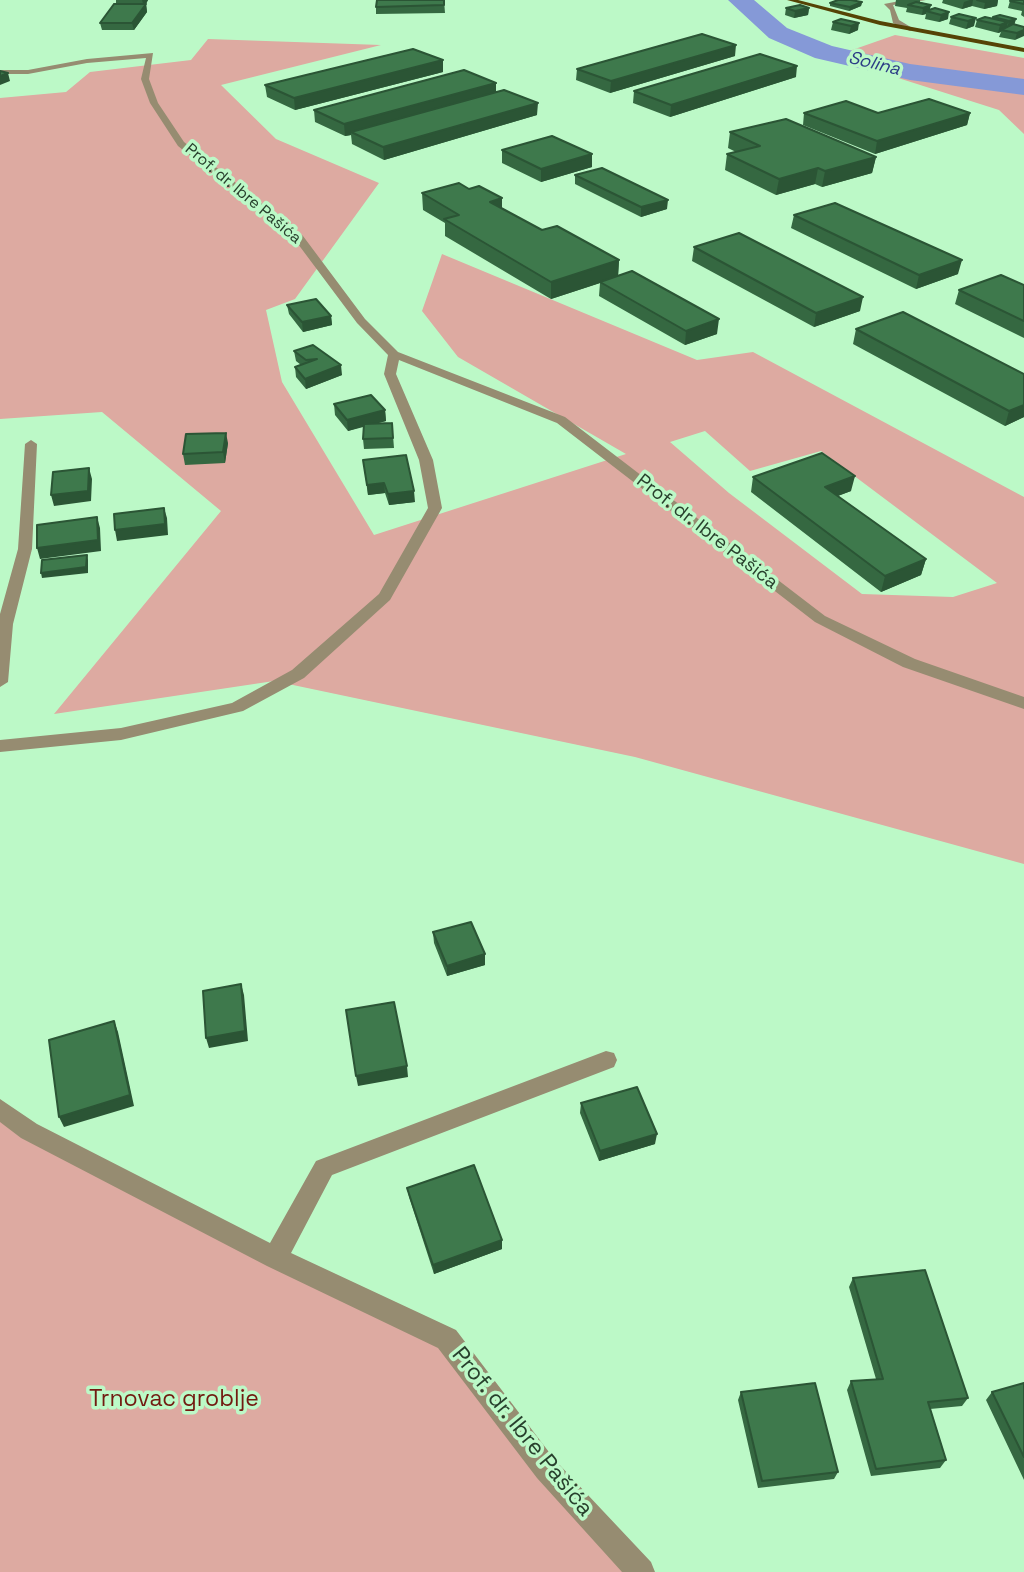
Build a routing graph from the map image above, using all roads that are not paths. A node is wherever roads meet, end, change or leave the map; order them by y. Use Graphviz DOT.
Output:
graph roads {
  1 [pos="790,0"];
  2 [pos="923,0"];
  3 [pos="910,29"];
  4 [pos="1024,50"];
  5 [pos="0,72"];
  6 [pos="394,354"];
  7 [pos="31,444"];
  8 [pos="0,682"];
  9 [pos="1024,703"];
  10 [pos="0,746"];
  11 [pos="606,1060"];
  12 [pos="0,1109"];
  13 [pos="275,1258"];
  14 [pos="642,1572"];
  1 -- 3 [label="main road"];
  2 -- 3 [label="street"];
  3 -- 4 [label="main road"];
  5 -- 6 [label="street, Prof. dr. Ibre Pašića"];
  6 -- 9 [label="street, Prof. dr. Ibre Pašića"];
  6 -- 10 [label="street"];
  7 -- 8 [label="street"];
  11 -- 13 [label="street"];
  12 -- 13 [label="street, Prof. dr. Ibre Pašića"];
  13 -- 14 [label="street, Prof. dr. Ibre Pašića"];
}
